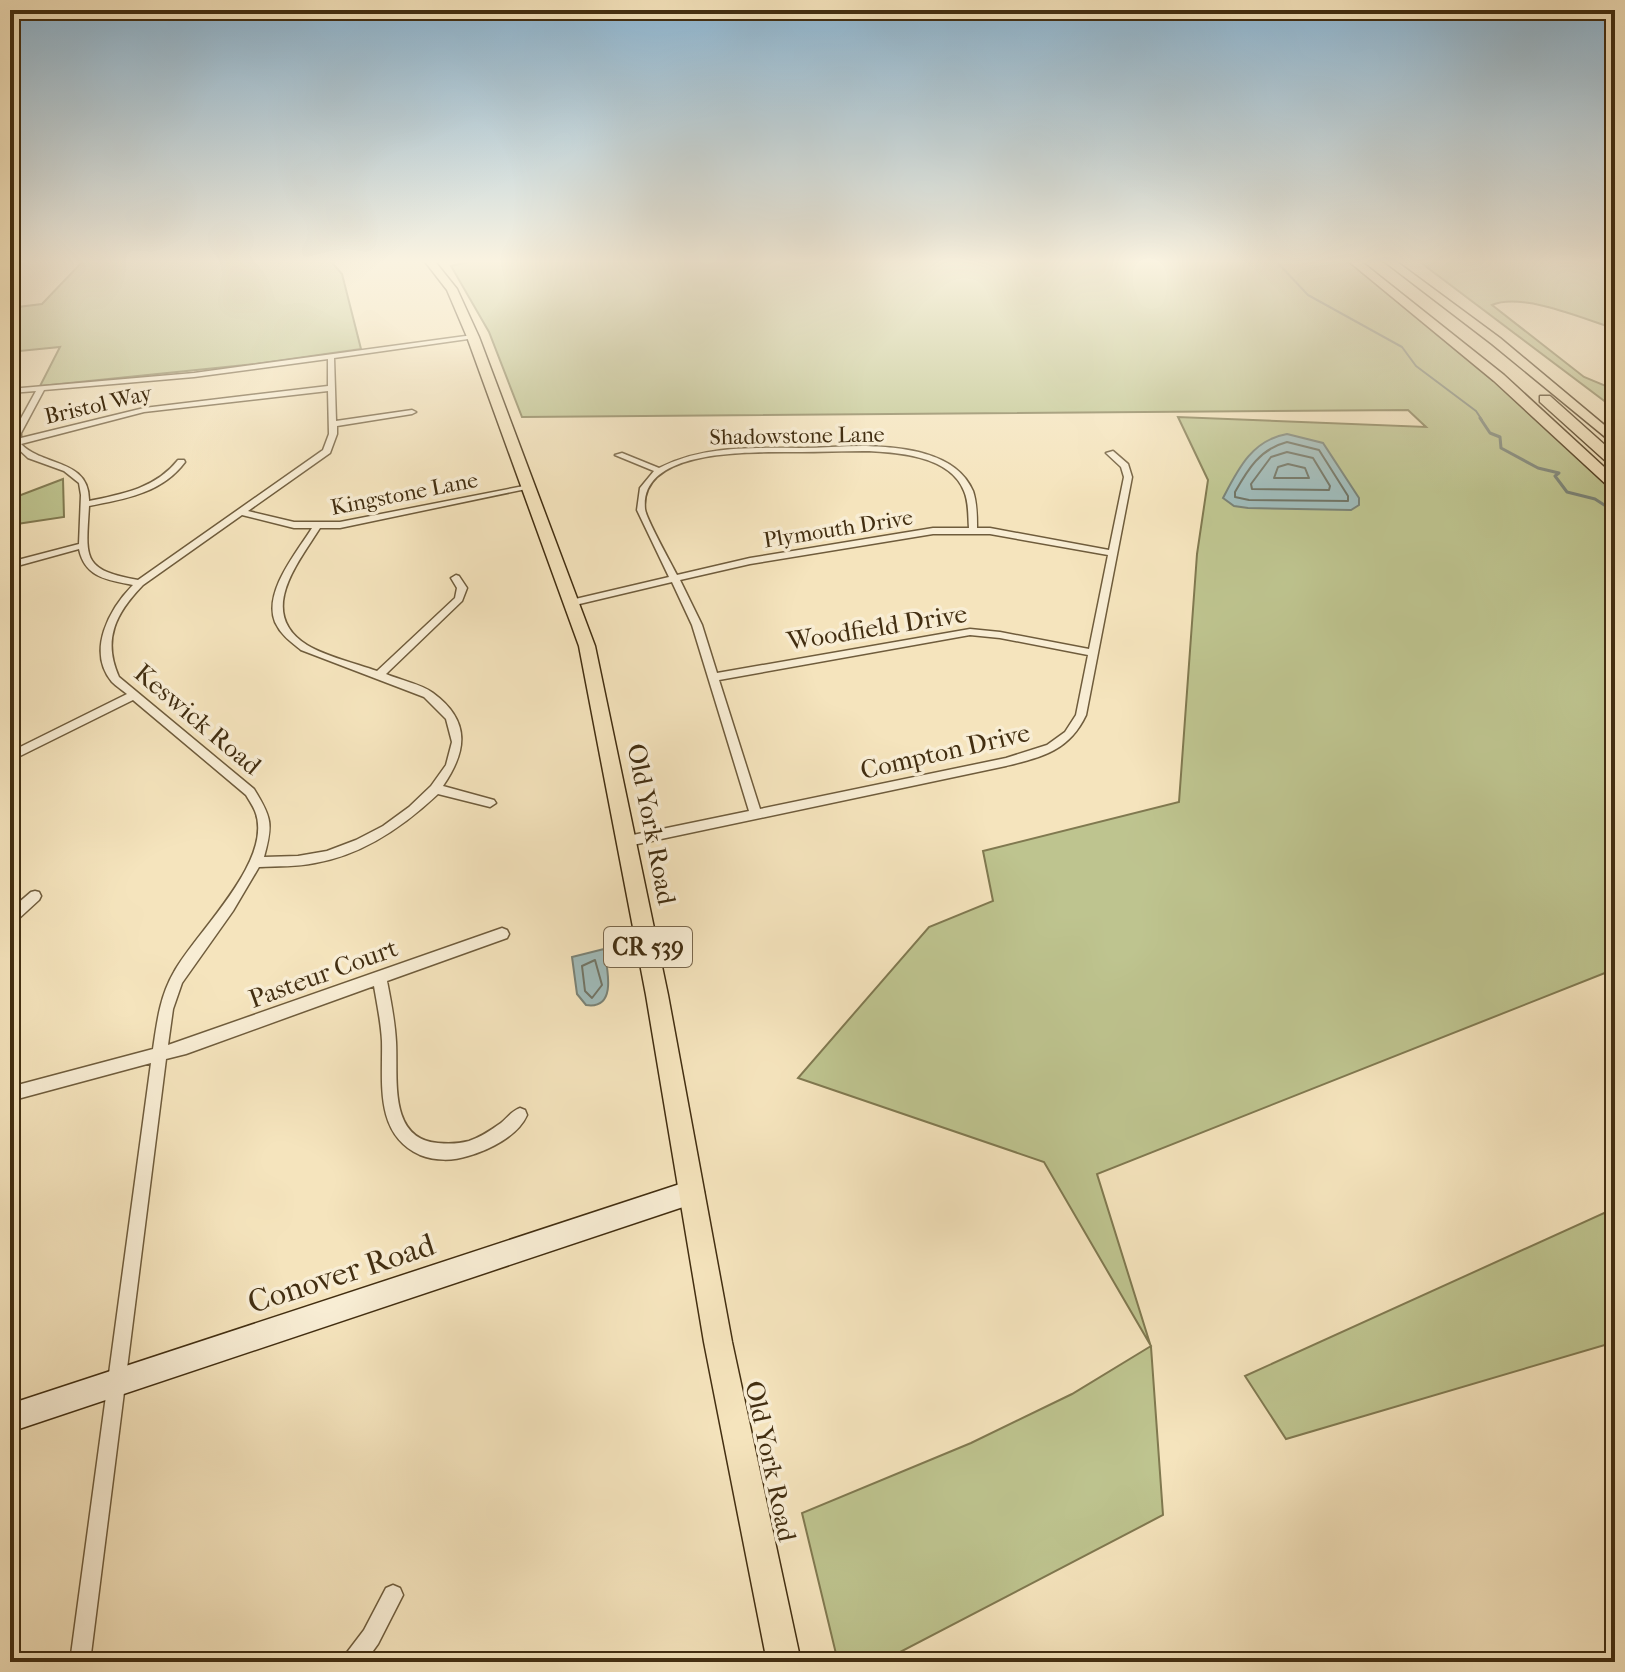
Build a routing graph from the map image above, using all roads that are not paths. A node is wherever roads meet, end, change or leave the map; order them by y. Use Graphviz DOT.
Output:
graph roads {
  1 [pos="473,337"];
  2 [pos="1448,337"];
  3 [pos="1469,337"];
  4 [pos="1491,337"];
  5 [pos="1508,337"];
  6 [pos="331,358"];
  7 [pos="1561,377"];
  8 [pos="331,388"];
  9 [pos="41,389"];
  10 [pos="10,391"];
  11 [pos="412,412"];
  12 [pos="333,424"];
  13 [pos="1615,441"];
  14 [pos="16,442"];
  15 [pos="1110,453"];
  16 [pos="619,455"];
  17 [pos="181,462"];
  18 [pos="1615,462"];
  19 [pos="661,471"];
  20 [pos="1615,485"];
  21 [pos="526,487"];
  22 [pos="85,504"];
  23 [pos="241,512"];
  24 [pos="317,526"];
  25 [pos="973,530"];
  26 [pos="82,546"];
  27 [pos="1113,553"];
  28 [pos="10,565"];
  29 [pos="456,578"];
  30 [pos="675,578"];
  31 [pos="140,583"];
  32 [pos="571,603"];
  33 [pos="1094,653"];
  34 [pos="380,674"];
  35 [pos="714,677"];
  36 [pos="132,696"];
  37 [pos="10,757"];
  38 [pos="437,789"];
  39 [pos="490,803"];
  40 [pos="756,814"];
  41 [pos="628,841"];
  42 [pos="258,862"];
  43 [pos="35,896"];
  44 [pos="10,918"];
  45 [pos="502,934"];
  46 [pos="380,978"];
  47 [pos="160,1054"];
  48 [pos="10,1094"];
  49 [pos="520,1115"];
  50 [pos="692,1192"];
  51 [pos="116,1383"];
  52 [pos="10,1418"];
  53 [pos="393,1595"];
  54 [pos="80,1662"];
  55 [pos="352,1662"];
  56 [pos="784,1662"];
  1 -- 6 [label="street"];
  1 -- 21 [label="main road, Old York Road / CR 539"];
  2 -- 20 [label="highway"];
  3 -- 18 [label="highway"];
  4 -- 13 [label="highway"];
  5 -- 7 [label="highway"];
  6 -- 8 [label="street, Keswick Road"];
  6 -- 9 [label="street"];
  8 -- 12 [label="street, Keswick Road"];
  8 -- 14 [label="street, Bristol Way"];
  9 -- 10 [label="street"];
  9 -- 14 [label="street"];
  11 -- 12 [label="street"];
  12 -- 23 [label="street, Keswick Road"];
  14 -- 22 [label="street"];
  15 -- 27 [label="street, Compton Drive"];
  16 -- 19 [label="street"];
  17 -- 22 [label="street"];
  19 -- 25 [label="street, Shadowstone Lane"];
  19 -- 30 [label="street"];
  21 -- 24 [label="street, Kingstone Lane"];
  21 -- 32 [label="main road, Old York Road / CR 539"];
  22 -- 26 [label="street"];
  23 -- 24 [label="street, Kingstone Lane"];
  23 -- 31 [label="street, Keswick Road"];
  24 -- 34 [label="street"];
  25 -- 27 [label="street, Plymouth Drive"];
  25 -- 30 [label="street, Plymouth Drive"];
  26 -- 28 [label="street"];
  26 -- 31 [label="street"];
  27 -- 33 [label="street, Compton Drive"];
  29 -- 34 [label="street"];
  30 -- 32 [label="street, Plymouth Drive"];
  30 -- 35 [label="street"];
  31 -- 36 [label="street, Keswick Road"];
  32 -- 41 [label="main road, Old York Road / CR 539"];
  33 -- 35 [label="street, Woodfield Drive"];
  33 -- 40 [label="street, Compton Drive"];
  34 -- 38 [label="street"];
  35 -- 40 [label="street"];
  36 -- 37 [label="street"];
  36 -- 42 [label="street, Keswick Road"];
  38 -- 39 [label="street"];
  38 -- 42 [label="street"];
  40 -- 41 [label="street, Compton Drive"];
  41 -- 50 [label="main road, Old York Road / CR 539"];
  42 -- 47 [label="street, Keswick Road"];
  43 -- 44 [label="street"];
  45 -- 46 [label="street, Pasteur Court"];
  46 -- 47 [label="street, Pasteur Court"];
  46 -- 49 [label="street"];
  47 -- 48 [label="street, Pasteur Court"];
  47 -- 51 [label="street, Keswick Road"];
  50 -- 51 [label="street, Conover Road"];
  50 -- 56 [label="main road, Old York Road / CR 539"];
  51 -- 52 [label="street, Conover Road"];
  51 -- 54 [label="street, Keswick Road"];
  53 -- 55 [label="street"];
}
